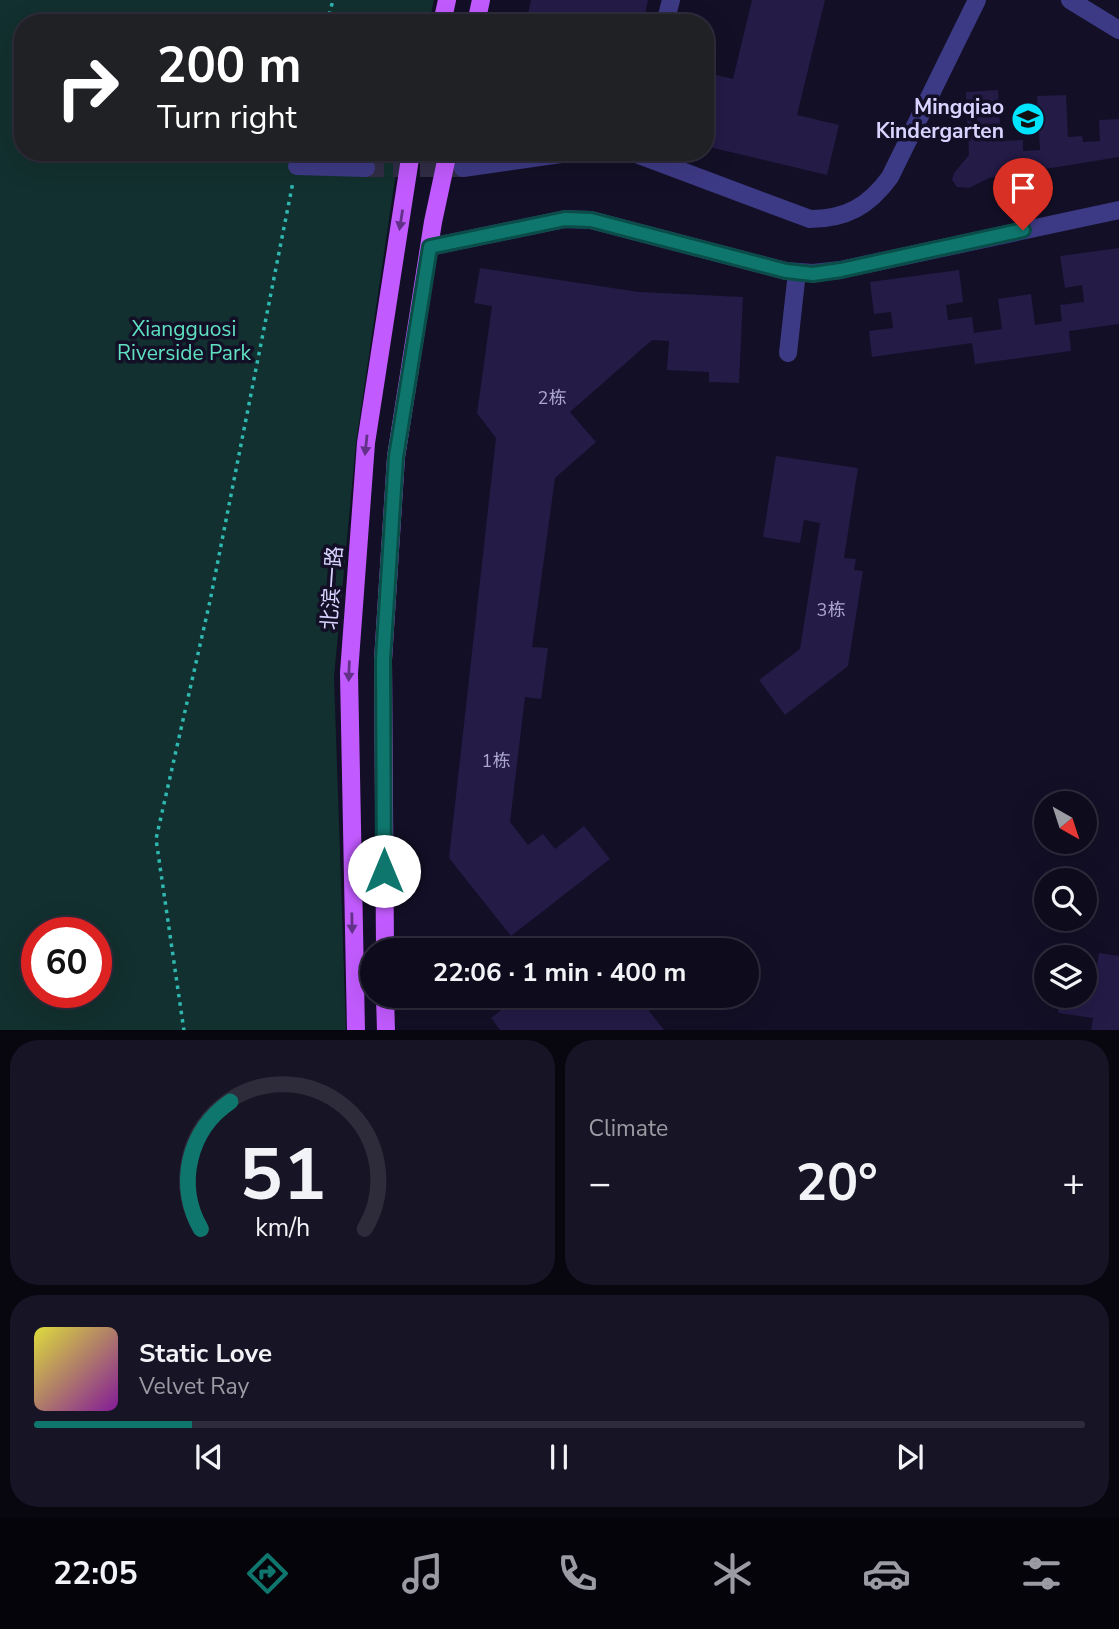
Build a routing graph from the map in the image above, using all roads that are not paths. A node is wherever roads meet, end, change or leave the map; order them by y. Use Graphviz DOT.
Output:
graph roads {
  1 [pos="977,0"];
  2 [pos="1070,0"];
  3 [pos="1119,30"];
  4 [pos="410,161"];
  5 [pos="447,161"];
  6 [pos="512,161"];
  7 [pos="655,161"];
  8 [pos="297,166"];
  9 [pos="366,168"];
  10 [pos="463,168"];
  11 [pos="1119,210"];
  12 [pos="430,247"];
  13 [pos="797,272"];
  14 [pos="788,353"];
  15 [pos="385,938"];
  16 [pos="385,1008"];
  17 [pos="356,1030"];
  18 [pos="386,1030"];
  1 -- 7 [label="street"];
  2 -- 3 [label="street"];
  4 -- 17 [label="main road, 北滨一路, one-way"];
  5 -- 12 [label="main road"];
  6 -- 10 [label="street"];
  8 -- 9 [label="street"];
  11 -- 13 [label="street"];
  12 -- 13 [label="street"];
  12 -- 15 [label="main road"];
  13 -- 14 [label="street"];
  16 -- 18 [label="main road"];
}
